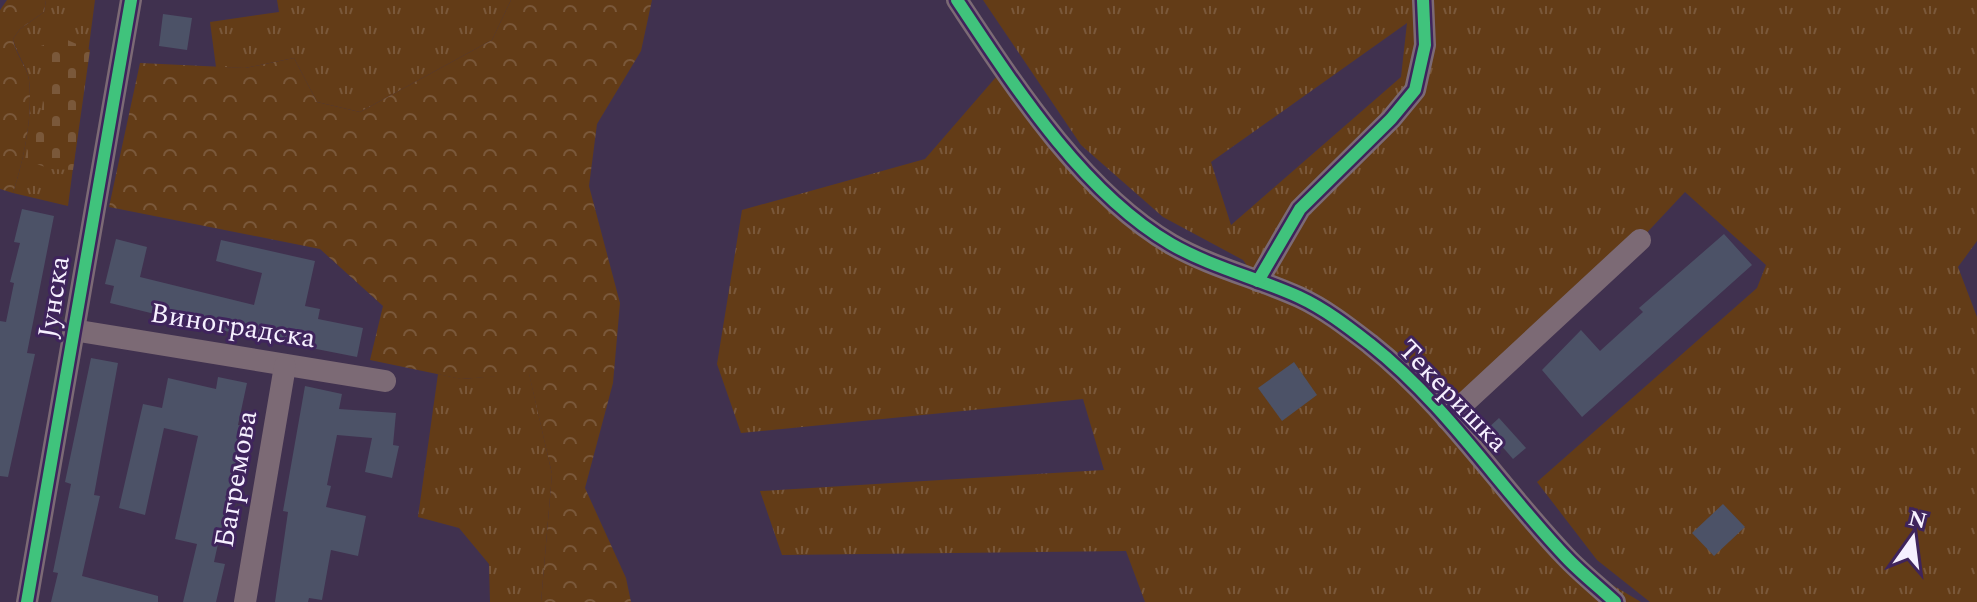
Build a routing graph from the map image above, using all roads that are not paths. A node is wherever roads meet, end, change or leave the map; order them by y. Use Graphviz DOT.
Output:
graph roads {
  1 [pos="131,0"];
  2 [pos="957,0"];
  3 [pos="1423,0"];
  4 [pos="1640,240"];
  5 [pos="1258,281"];
  6 [pos="73,330"];
  7 [pos="285,366"];
  8 [pos="385,381"];
  9 [pos="1447,419"];
  10 [pos="27,602"];
  11 [pos="245,602"];
  12 [pos="1615,602"];
  1 -- 6 [label="street, Јунска"];
  2 -- 5 [label="street, Текеришка"];
  3 -- 5 [label="street"];
  4 -- 9 [label="street"];
  5 -- 9 [label="street, Текеришка"];
  6 -- 7 [label="street, Виноградска"];
  6 -- 10 [label="street, Јунска"];
  7 -- 8 [label="street, Виноградска"];
  7 -- 11 [label="street, Багремова"];
  9 -- 12 [label="street, Текеришка"];
}
